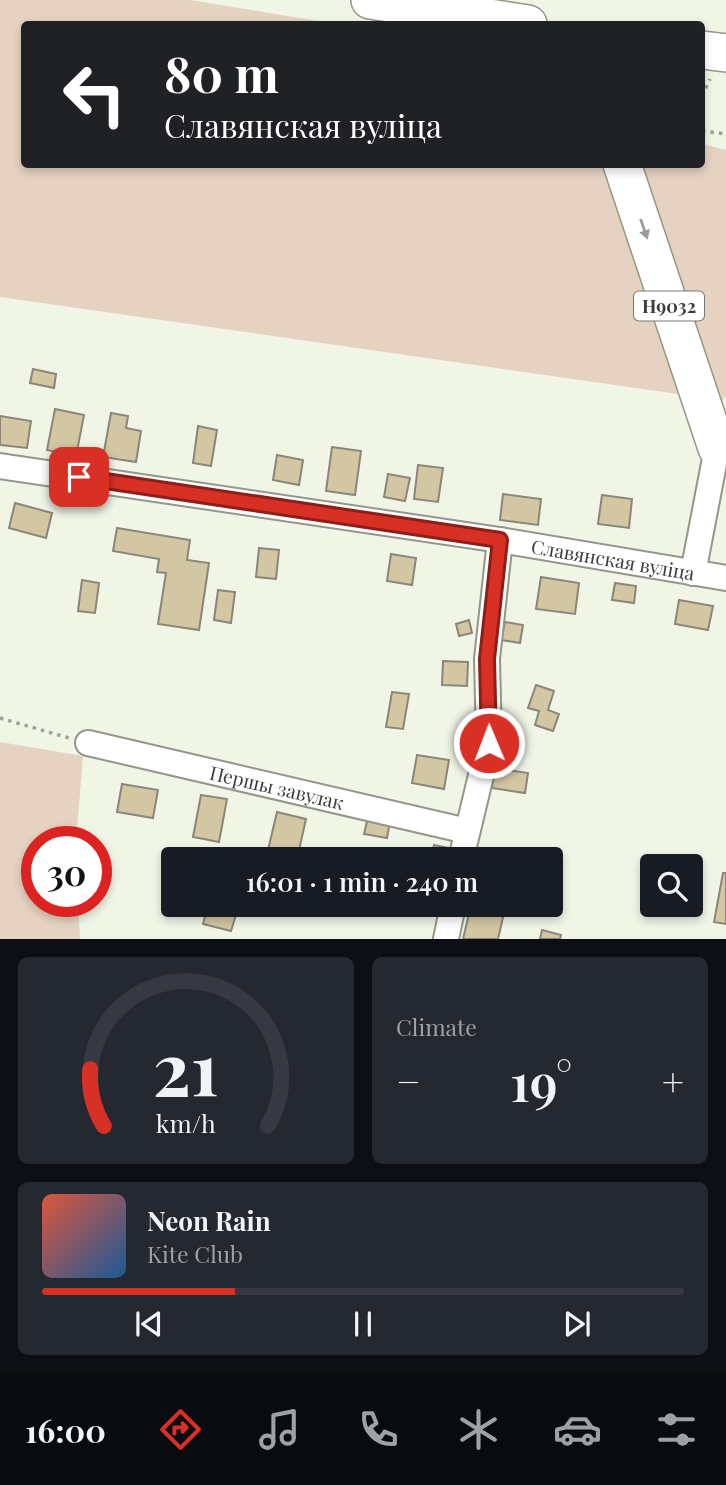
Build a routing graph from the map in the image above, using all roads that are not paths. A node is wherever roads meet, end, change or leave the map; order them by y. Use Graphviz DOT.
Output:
graph roads {
  1 [pos="370,0"];
  2 [pos="508,21"];
  3 [pos="705,50"];
  4 [pos="726,53"];
  5 [pos="623,168"];
  6 [pos="723,443"];
  7 [pos="0,466"];
  8 [pos="500,540"];
  9 [pos="693,573"];
  10 [pos="726,578"];
  11 [pos="88,743"];
  12 [pos="467,831"];
  13 [pos="464,847"];
  14 [pos="451,917"];
  15 [pos="446,939"];
  1 -- 2 [label="highway"];
  3 -- 4 [label="highway"];
  5 -- 6 [label="highway, Н9032, one-way"];
  6 -- 9 [label="street, Н9032"];
  7 -- 8 [label="street, Славянская вуліца"];
  8 -- 9 [label="street, Славянская вуліца"];
  8 -- 12 [label="street"];
  9 -- 10 [label="street, Славянская вуліца"];
  11 -- 12 [label="street, Першы завулак"];
  12 -- 13 [label="street"];
  14 -- 15 [label="street"];
}
